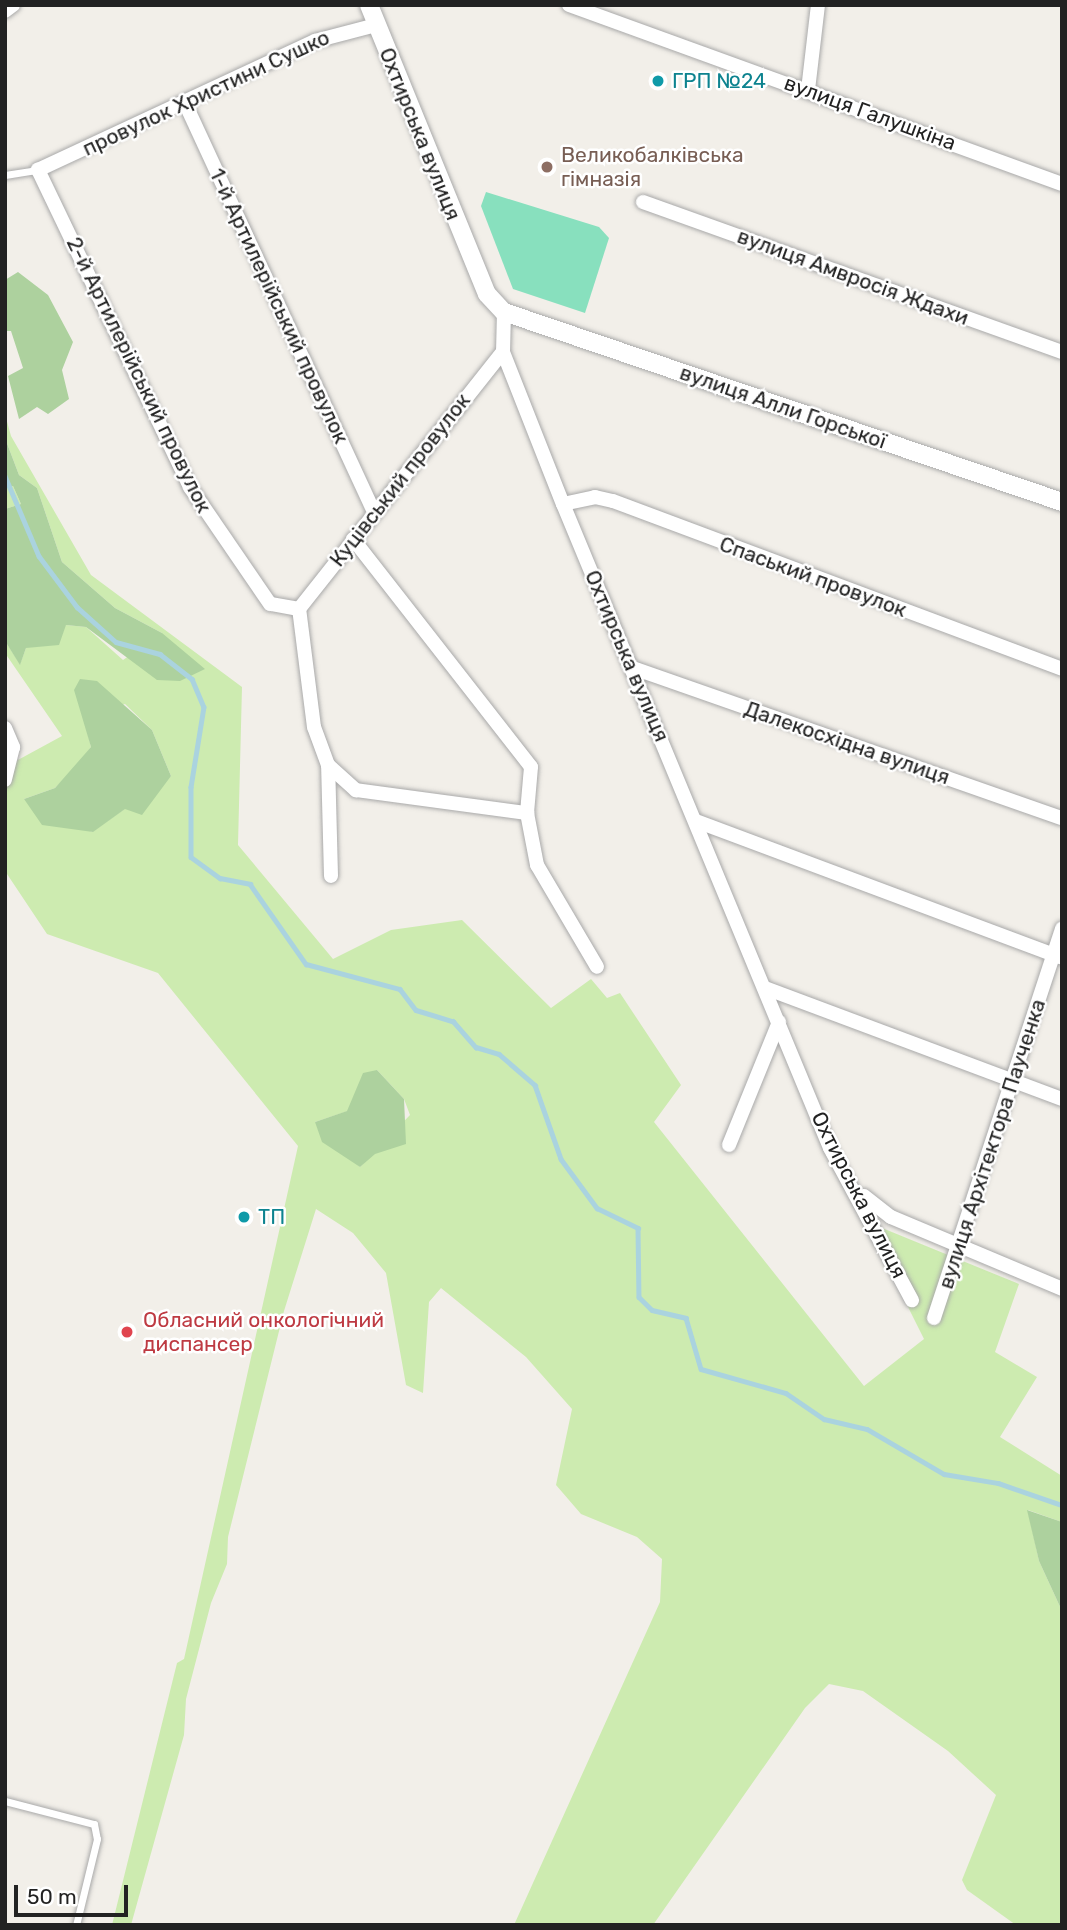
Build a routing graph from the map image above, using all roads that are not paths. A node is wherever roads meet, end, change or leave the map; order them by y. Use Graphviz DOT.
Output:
graph roads {
  1 [pos="13,5"];
  2 [pos="369,5"];
  3 [pos="569,5"];
  4 [pos="818,5"];
  5 [pos="600,10"];
  6 [pos="5,11"];
  7 [pos="376,25"];
  8 [pos="807,90"];
  9 [pos="185,103"];
  10 [pos="38,170"];
  11 [pos="5,175"];
  12 [pos="1062,184"];
  13 [pos="643,202"];
  14 [pos="504,312"];
  15 [pos="503,352"];
  16 [pos="1062,352"];
  17 [pos="1062,502"];
  18 [pos="562,504"];
  19 [pos="373,509"];
  20 [pos="353,539"];
  21 [pos="299,609"];
  22 [pos="633,668"];
  23 [pos="1062,669"];
  24 [pos="5,728"];
  25 [pos="328,765"];
  26 [pos="5,780"];
  27 [pos="527,813"];
  28 [pos="1062,818"];
  29 [pos="696,821"];
  30 [pos="331,876"];
  31 [pos="1062,929"];
  32 [pos="1058,956"];
  33 [pos="597,967"];
  34 [pos="765,988"];
  35 [pos="779,1022"];
  36 [pos="1014,1079"];
  37 [pos="1062,1099"];
  38 [pos="729,1145"];
  39 [pos="859,1192"];
  40 [pos="957,1244"];
  41 [pos="1062,1289"];
  42 [pos="912,1300"];
  43 [pos="934,1318"];
  44 [pos="5,1801"];
  45 [pos="76,1925"];
  1 -- 6 [label="street"];
  2 -- 7 [label="street, Охтирська вулиця"];
  3 -- 5 [label="street, вулиця Галушкіна"];
  4 -- 8 [label="street"];
  5 -- 8 [label="street, вулиця Галушкіна"];
  7 -- 9 [label="street, провулок Христини Сушко"];
  7 -- 14 [label="street, Охтирська вулиця"];
  8 -- 12 [label="street, вулиця Галушкіна"];
  9 -- 10 [label="street, провулок Христини Сушко"];
  9 -- 19 [label="street, 1-й Артилерійський провулок"];
  10 -- 11 [label="lane"];
  10 -- 21 [label="street, 2-й Артилерійський провулок"];
  13 -- 16 [label="street, вулиця Амвросія Ждахи"];
  14 -- 15 [label="street, Охтирська вулиця"];
  14 -- 17 [label="street, вулиця Алли Горської"];
  15 -- 18 [label="street, Охтирська вулиця"];
  15 -- 19 [label="street, Куцівський провулок"];
  18 -- 22 [label="street, Охтирська вулиця"];
  18 -- 23 [label="street, Спаський провулок"];
  19 -- 20 [label="street, Куцівський провулок"];
  20 -- 21 [label="street, Куцівський провулок"];
  20 -- 27 [label="street"];
  21 -- 25 [label="street"];
  22 -- 28 [label="street, Далекосхідна вулиця"];
  22 -- 29 [label="street, Охтирська вулиця"];
  24 -- 26 [label="street"];
  25 -- 27 [label="street"];
  25 -- 30 [label="street"];
  27 -- 33 [label="street"];
  29 -- 32 [label="street"];
  29 -- 34 [label="street, Охтирська вулиця"];
  31 -- 32 [label="street, вулиця Архітектора Паученка"];
  32 -- 36 [label="street, вулиця Архітектора Паученка"];
  34 -- 35 [label="street, Охтирська вулиця"];
  34 -- 36 [label="street"];
  35 -- 38 [label="street"];
  35 -- 39 [label="street, Охтирська вулиця"];
  36 -- 37 [label="street"];
  36 -- 40 [label="street, вулиця Архітектора Паученка"];
  39 -- 40 [label="street"];
  39 -- 42 [label="street, Охтирська вулиця"];
  40 -- 41 [label="street"];
  40 -- 43 [label="street, вулиця Архітектора Паученка"];
  44 -- 45 [label="lane"];
}
